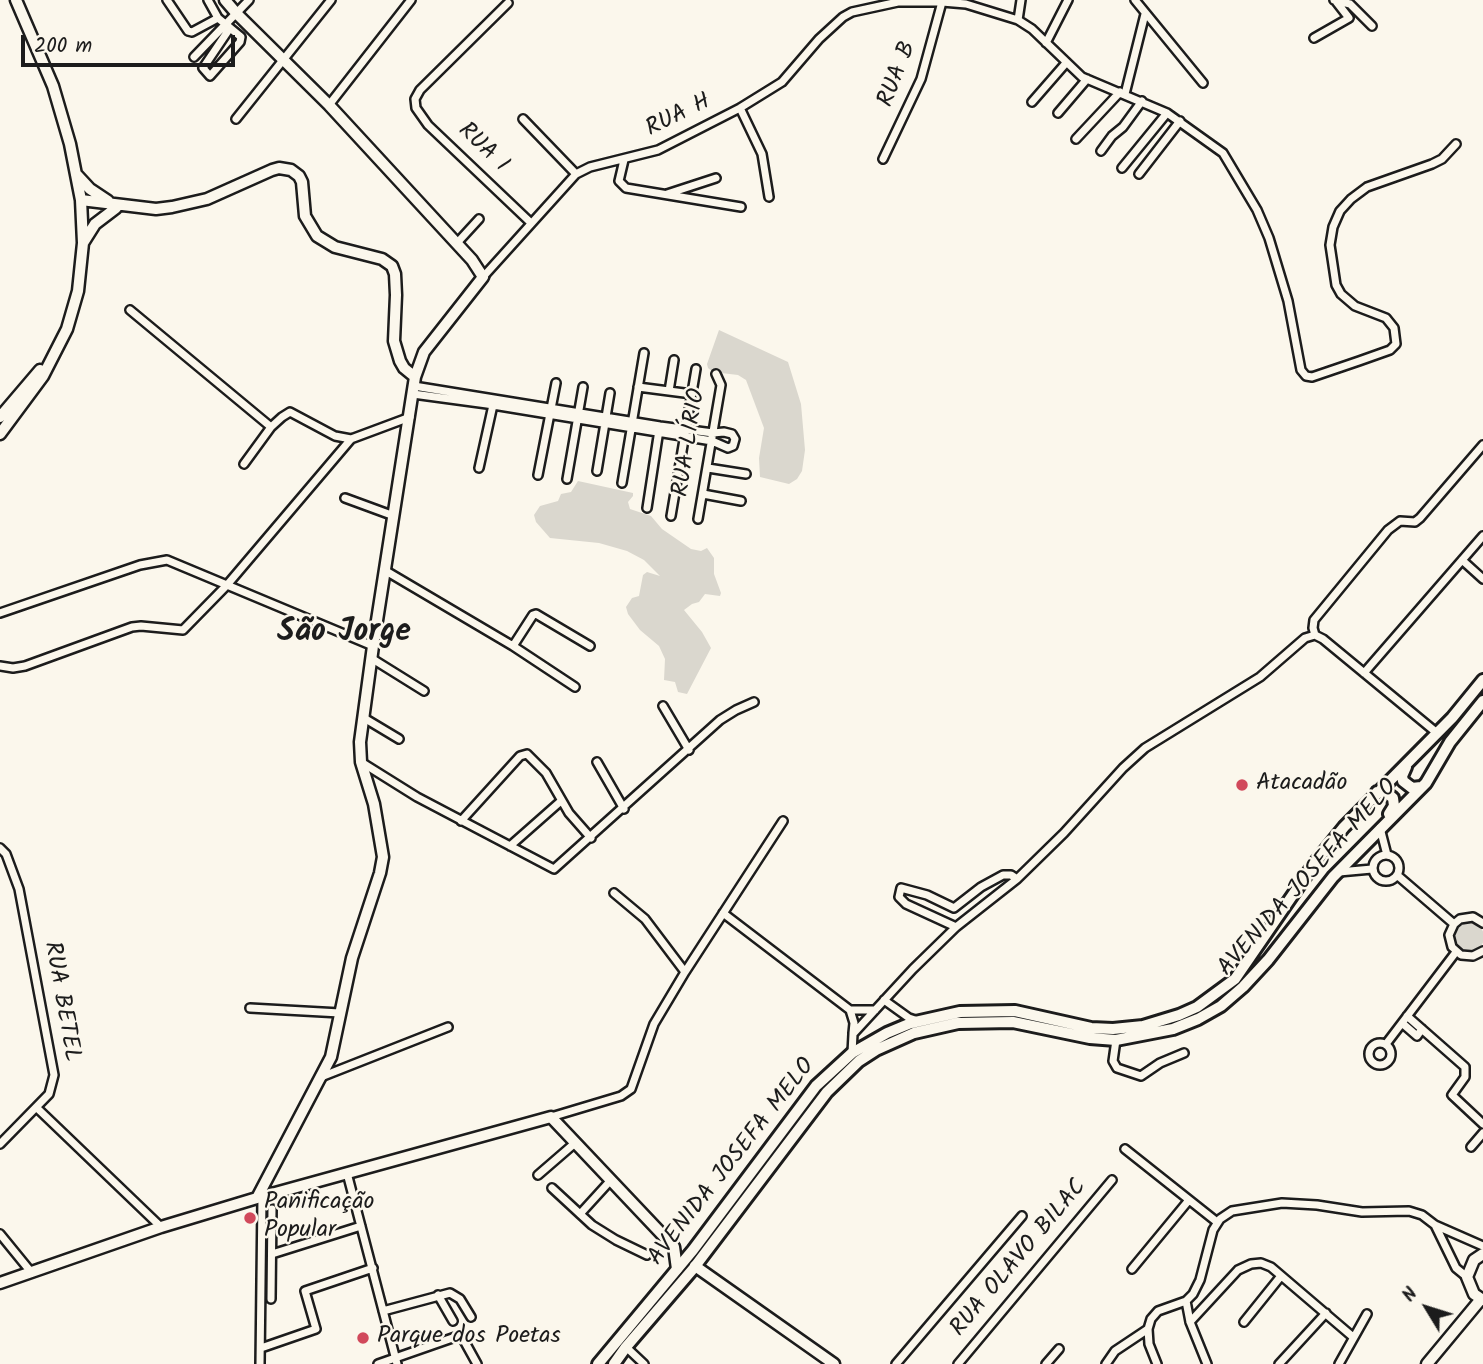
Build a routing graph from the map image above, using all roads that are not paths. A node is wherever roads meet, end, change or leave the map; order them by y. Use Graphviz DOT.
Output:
graph roads {
  1 [pos="16,0"];
  2 [pos="167,0"];
  3 [pos="208,0"];
  4 [pos="225,0"];
  5 [pos="249,0"];
  6 [pos="331,0"];
  7 [pos="411,0"];
  8 [pos="1021,0"];
  9 [pos="1068,0"];
  10 [pos="1135,0"];
  11 [pos="1335,0"];
  12 [pos="898,1"];
  13 [pos="942,2"];
  14 [pos="1352,2"];
  15 [pos="508,3"];
  16 [pos="1145,13"];
  17 [pos="236,14"];
  18 [pos="218,18"];
  19 [pos="1018,20"];
  20 [pos="228,26"];
  21 [pos="1373,26"];
  22 [pos="1314,38"];
  23 [pos="1046,43"];
  24 [pos="194,57"];
  25 [pos="285,59"];
  26 [pos="1066,63"];
  27 [pos="1087,79"];
  28 [pos="1203,83"];
  29 [pos="1123,93"];
  30 [pos="1142,101"];
  31 [pos="1032,102"];
  32 [pos="329,104"];
  33 [pos="740,108"];
  34 [pos="1058,113"];
  35 [pos="1167,113"];
  36 [pos="236,119"];
  37 [pos="523,119"];
  38 [pos="1180,121"];
  39 [pos="1076,139"];
  40 [pos="1456,144"];
  41 [pos="1101,151"];
  42 [pos="883,159"];
  43 [pos="624,160"];
  44 [pos="1122,167"];
  45 [pos="576,174"];
  46 [pos="1139,174"];
  47 [pos="77,175"];
  48 [pos="716,178"];
  49 [pos="663,195"];
  50 [pos="769,197"];
  51 [pos="82,204"];
  52 [pos="118,206"];
  53 [pos="741,207"];
  54 [pos="479,219"];
  55 [pos="530,222"];
  56 [pos="83,243"];
  57 [pos="457,243"];
  58 [pos="483,276"];
  59 [pos="130,310"];
  60 [pos="56,351"];
  61 [pos="644,353"];
  62 [pos="401,359"];
  63 [pos="420,360"];
  64 [pos="674,360"];
  65 [pos="696,369"];
  66 [pos="716,374"];
  67 [pos="414,383"];
  68 [pos="556,383"];
  69 [pos="583,387"];
  70 [pos="638,387"];
  71 [pos="669,391"];
  72 [pos="610,393"];
  73 [pos="692,394"];
  74 [pos="489,402"];
  75 [pos="550,411"];
  76 [pos="577,415"];
  77 [pos="0,417"];
  78 [pos="410,417"];
  79 [pos="605,420"];
  80 [pos="632,425"];
  81 [pos="271,427"];
  82 [pos="659,429"];
  83 [pos="686,433"];
  84 [pos="0,434"];
  85 [pos="713,437"];
  86 [pos="351,439"];
  87 [pos="1483,445"];
  88 [pos="244,464"];
  89 [pos="479,468"];
  90 [pos="708,468"];
  91 [pos="597,471"];
  92 [pos="746,474"];
  93 [pos="538,475"];
  94 [pos="567,479"];
  95 [pos="622,483"];
  96 [pos="703,494"];
  97 [pos="345,498"];
  98 [pos="741,501"];
  99 [pos="647,508"];
  100 [pos="394,516"];
  101 [pos="671,516"];
  102 [pos="698,519"];
  103 [pos="1483,536"];
  104 [pos="1462,560"];
  105 [pos="386,571"];
  106 [pos="1483,579"];
  107 [pos="227,585"];
  108 [pos="0,613"];
  109 [pos="1315,635"];
  110 [pos="373,646"];
  111 [pos="513,646"];
  112 [pos="590,646"];
  113 [pos="371,658"];
  114 [pos="0,666"];
  115 [pos="1364,673"];
  116 [pos="1483,680"];
  117 [pos="575,687"];
  118 [pos="424,691"];
  119 [pos="1483,701"];
  120 [pos="754,702"];
  121 [pos="663,706"];
  122 [pos="364,718"];
  123 [pos="1437,733"];
  124 [pos="399,739"];
  125 [pos="689,750"];
  126 [pos="1419,751"];
  127 [pos="361,762"];
  128 [pos="597,762"];
  129 [pos="1421,787"];
  130 [pos="1377,792"];
  131 [pos="561,801"];
  132 [pos="624,809"];
  133 [pos="461,821"];
  134 [pos="783,821"];
  135 [pos="1381,826"];
  136 [pos="591,838"];
  137 [pos="510,846"];
  138 [pos="1361,846"];
  139 [pos="0,848"];
  140 [pos="1378,860"];
  141 [pos="1338,872"];
  142 [pos="1397,875"];
  143 [pos="1017,879"];
  144 [pos="614,892"];
  145 [pos="723,913"];
  146 [pos="1483,923"];
  147 [pos="1454,924"];
  148 [pos="956,927"];
  149 [pos="1483,951"];
  150 [pos="1456,952"];
  151 [pos="685,972"];
  152 [pos="884,1000"];
  153 [pos="250,1008"];
  154 [pos="850,1010"];
  155 [pos="875,1010"];
  156 [pos="340,1013"];
  157 [pos="1404,1020"];
  158 [pos="918,1021"];
  159 [pos="448,1027"];
  160 [pos="853,1034"];
  161 [pos="1116,1040"];
  162 [pos="1386,1044"];
  163 [pos="852,1053"];
  164 [pos="1184,1053"];
  165 [pos="321,1077"];
  166 [pos="37,1108"];
  167 [pos="551,1118"];
  168 [pos="1483,1124"];
  169 [pos="1483,1133"];
  170 [pos="575,1143"];
  171 [pos="0,1144"];
  172 [pos="1471,1147"];
  173 [pos="1125,1149"];
  174 [pos="347,1173"];
  175 [pos="538,1175"];
  176 [pos="611,1180"];
  177 [pos="1112,1180"];
  178 [pos="552,1188"];
  179 [pos="259,1197"];
  180 [pos="1188,1200"];
  181 [pos="272,1209"];
  182 [pos="580,1214"];
  183 [pos="1022,1216"];
  184 [pos="1217,1222"];
  185 [pos="360,1226"];
  186 [pos="1434,1226"];
  187 [pos="161,1227"];
  188 [pos="0,1234"];
  189 [pos="1483,1246"];
  190 [pos="674,1247"];
  191 [pos="693,1250"];
  192 [pos="272,1254"];
  193 [pos="1483,1254"];
  194 [pos="647,1255"];
  195 [pos="695,1266"];
  196 [pos="373,1268"];
  197 [pos="677,1269"];
  198 [pos="1132,1269"];
  199 [pos="31,1272"];
  200 [pos="1281,1276"];
  201 [pos="1468,1278"];
  202 [pos="0,1283"];
  203 [pos="438,1295"];
  204 [pos="271,1299"];
  205 [pos="1482,1299"];
  206 [pos="1186,1301"];
  207 [pos="383,1311"];
  208 [pos="1326,1313"];
  209 [pos="1367,1314"];
  210 [pos="1190,1322"];
  211 [pos="1244,1322"];
  212 [pos="1148,1329"];
  213 [pos="1353,1337"];
  214 [pos="626,1347"];
  215 [pos="261,1348"];
  216 [pos="1059,1349"];
  217 [pos="396,1361"];
  218 [pos="260,1364"];
  219 [pos="378,1364"];
  220 [pos="477,1364"];
  221 [pos="598,1364"];
  222 [pos="614,1364"];
  223 [pos="644,1364"];
  224 [pos="834,1364"];
  225 [pos="896,1364"];
  226 [pos="958,1364"];
  227 [pos="1046,1364"];
  228 [pos="1106,1364"];
  229 [pos="1157,1364"];
  230 [pos="1207,1364"];
  231 [pos="1279,1364"];
  232 [pos="1339,1364"];
  233 [pos="1427,1364"];
  1 -- 47 [label="street"];
  2 -- 18 [label="street"];
  3 -- 18 [label="street"];
  4 -- 17 [label="street"];
  5 -- 17 [label="street"];
  6 -- 25 [label="street"];
  7 -- 32 [label="street"];
  8 -- 19 [label="street"];
  9 -- 23 [label="street"];
  10 -- 16 [label="street"];
  11 -- 14 [label="street"];
  11 -- 22 [label="street"];
  12 -- 13 [label="street, RUA H"];
  12 -- 33 [label="street, RUA H"];
  13 -- 19 [label="street, RUA H"];
  13 -- 42 [label="street, RUA B"];
  14 -- 21 [label="street"];
  15 -- 55 [label="street, RUA I"];
  16 -- 28 [label="street"];
  16 -- 29 [label="street"];
  17 -- 20 [label="street"];
  17 -- 25 [label="street"];
  18 -- 20 [label="street"];
  19 -- 23 [label="street"];
  20 -- 20 [label="street"];
  20 -- 24 [label="street"];
  23 -- 26 [label="street"];
  25 -- 32 [label="street"];
  25 -- 36 [label="street"];
  26 -- 27 [label="street"];
  26 -- 31 [label="street"];
  27 -- 29 [label="street"];
  27 -- 34 [label="street"];
  29 -- 30 [label="street"];
  29 -- 39 [label="street"];
  30 -- 35 [label="street"];
  30 -- 41 [label="street"];
  32 -- 57 [label="street"];
  33 -- 43 [label="street, RUA H"];
  33 -- 50 [label="street"];
  35 -- 38 [label="street"];
  35 -- 44 [label="street"];
  37 -- 45 [label="street"];
  38 -- 40 [label="street"];
  38 -- 46 [label="street"];
  43 -- 45 [label="street, RUA H"];
  43 -- 49 [label="street"];
  45 -- 55 [label="street, RUA H"];
  47 -- 51 [label="street"];
  47 -- 52 [label="street"];
  48 -- 49 [label="street"];
  49 -- 53 [label="street"];
  51 -- 52 [label="street"];
  51 -- 56 [label="street"];
  52 -- 56 [label="street"];
  52 -- 62 [label="street"];
  54 -- 57 [label="street"];
  55 -- 58 [label="street, RUA H"];
  56 -- 60 [label="street"];
  57 -- 58 [label="street"];
  58 -- 63 [label="street"];
  59 -- 81 [label="street"];
  60 -- 77 [label="street"];
  60 -- 84 [label="street"];
  61 -- 70 [label="street"];
  62 -- 63 [label="street"];
  62 -- 67 [label="street"];
  62 -- 67 [label="street"];
  63 -- 67 [label="street"];
  64 -- 71 [label="street"];
  65 -- 73 [label="street"];
  66 -- 85 [label="street, RUA LÍRIO"];
  67 -- 74 [label="street"];
  67 -- 78 [label="street"];
  68 -- 75 [label="street"];
  69 -- 76 [label="street"];
  70 -- 71 [label="street"];
  70 -- 80 [label="street"];
  71 -- 73 [label="street"];
  72 -- 79 [label="street"];
  73 -- 83 [label="street"];
  74 -- 75 [label="street"];
  74 -- 89 [label="street"];
  75 -- 76 [label="street"];
  75 -- 93 [label="street"];
  76 -- 79 [label="street"];
  76 -- 94 [label="street"];
  78 -- 86 [label="street"];
  78 -- 100 [label="street"];
  79 -- 80 [label="street"];
  79 -- 91 [label="street"];
  80 -- 82 [label="street"];
  80 -- 95 [label="street"];
  81 -- 86 [label="street"];
  81 -- 88 [label="street"];
  82 -- 83 [label="street"];
  82 -- 99 [label="street"];
  83 -- 85 [label="street"];
  83 -- 101 [label="street"];
  85 -- 90 [label="street, RUA LÍRIO"];
  86 -- 107 [label="street"];
  87 -- 109 [label="street"];
  90 -- 92 [label="street"];
  90 -- 96 [label="street, RUA LÍRIO"];
  96 -- 98 [label="street"];
  96 -- 102 [label="street, RUA LÍRIO"];
  97 -- 100 [label="street"];
  100 -- 105 [label="street"];
  103 -- 104 [label="street"];
  104 -- 106 [label="street"];
  104 -- 115 [label="street"];
  105 -- 110 [label="street"];
  105 -- 111 [label="street"];
  107 -- 108 [label="street"];
  107 -- 110 [label="street"];
  107 -- 114 [label="street"];
  109 -- 115 [label="street"];
  109 -- 143 [label="street"];
  110 -- 113 [label="street"];
  111 -- 112 [label="street"];
  111 -- 117 [label="street"];
  113 -- 118 [label="street"];
  113 -- 122 [label="street"];
  115 -- 123 [label="street"];
  116 -- 123 [label="main road, AVENIDA JOSEFA MELO"];
  119 -- 129 [label="main road, AVENIDA JOSEFA MELO"];
  120 -- 125 [label="street"];
  121 -- 125 [label="street"];
  122 -- 124 [label="street"];
  122 -- 127 [label="street"];
  123 -- 126 [label="main road, AVENIDA JOSEFA MELO"];
  125 -- 132 [label="street"];
  126 -- 129 [label="main road"];
  126 -- 130 [label="main road, AVENIDA JOSEFA MELO"];
  127 -- 133 [label="street"];
  127 -- 156 [label="street"];
  128 -- 132 [label="street"];
  129 -- 135 [label="main road, AVENIDA JOSEFA MELO"];
  130 -- 135 [label="main road"];
  130 -- 158 [label="main road, AVENIDA JOSEFA MELO"];
  131 -- 133 [label="street"];
  131 -- 136 [label="street"];
  131 -- 137 [label="street"];
  132 -- 136 [label="street"];
  133 -- 137 [label="street"];
  134 -- 145 [label="street"];
  135 -- 138 [label="main road, AVENIDA JOSEFA MELO"];
  135 -- 140 [label="street"];
  136 -- 137 [label="street"];
  138 -- 140 [label="street"];
  138 -- 141 [label="main road, AVENIDA JOSEFA MELO"];
  139 -- 166 [label="street, RUA BETEL"];
  140 -- 141 [label="street"];
  140 -- 142 [label="street"];
  140 -- 142 [label="street"];
  141 -- 161 [label="main road, AVENIDA JOSEFA MELO"];
  142 -- 147 [label="street"];
  143 -- 148 [label="street"];
  143 -- 148 [label="street"];
  144 -- 151 [label="street"];
  145 -- 151 [label="street"];
  145 -- 154 [label="street"];
  146 -- 147 [label="street"];
  147 -- 150 [label="street"];
  148 -- 152 [label="street"];
  149 -- 150 [label="street"];
  150 -- 157 [label="street"];
  151 -- 167 [label="street"];
  152 -- 155 [label="street"];
  152 -- 158 [label="street"];
  153 -- 156 [label="street"];
  154 -- 155 [label="street"];
  154 -- 160 [label="street"];
  155 -- 160 [label="street"];
  156 -- 165 [label="street"];
  157 -- 162 [label="street"];
  157 -- 168 [label="street"];
  158 -- 163 [label="main road, AVENIDA JOSEFA MELO"];
  159 -- 165 [label="street"];
  160 -- 163 [label="street"];
  161 -- 164 [label="street"];
  161 -- 195 [label="main road, AVENIDA JOSEFA MELO"];
  163 -- 191 [label="main road, AVENIDA JOSEFA MELO"];
  165 -- 179 [label="street"];
  166 -- 171 [label="street, RUA BETEL"];
  166 -- 187 [label="street"];
  167 -- 170 [label="street"];
  167 -- 174 [label="street"];
  169 -- 172 [label="street"];
  170 -- 175 [label="street"];
  170 -- 176 [label="street"];
  173 -- 180 [label="street"];
  174 -- 179 [label="street"];
  174 -- 185 [label="street"];
  176 -- 182 [label="street"];
  176 -- 190 [label="street"];
  177 -- 226 [label="street, RUA OLAVO BILAC"];
  178 -- 182 [label="street"];
  179 -- 187 [label="street"];
  179 -- 215 [label="street"];
  180 -- 184 [label="street"];
  180 -- 198 [label="street"];
  181 -- 192 [label="street"];
  182 -- 194 [label="street"];
  183 -- 225 [label="street"];
  184 -- 186 [label="street"];
  184 -- 206 [label="street"];
  185 -- 192 [label="street"];
  185 -- 196 [label="street"];
  186 -- 189 [label="street"];
  186 -- 201 [label="street"];
  187 -- 199 [label="street"];
  188 -- 199 [label="street"];
  190 -- 191 [label="street"];
  190 -- 197 [label="street"];
  191 -- 197 [label="main road, AVENIDA JOSEFA MELO"];
  192 -- 204 [label="street"];
  193 -- 201 [label="street"];
  195 -- 214 [label="main road, AVENIDA JOSEFA MELO"];
  195 -- 224 [label="street"];
  196 -- 207 [label="street"];
  196 -- 215 [label="street"];
  197 -- 221 [label="main road, AVENIDA JOSEFA MELO"];
  199 -- 202 [label="street"];
  200 -- 208 [label="street"];
  200 -- 210 [label="street"];
  200 -- 211 [label="street"];
  201 -- 205 [label="street"];
  203 -- 203 [label="street"];
  203 -- 207 [label="street"];
  205 -- 233 [label="street"];
  206 -- 210 [label="street"];
  206 -- 212 [label="street"];
  207 -- 217 [label="street"];
  208 -- 213 [label="street"];
  208 -- 231 [label="street"];
  209 -- 213 [label="street"];
  210 -- 230 [label="street"];
  212 -- 228 [label="street"];
  212 -- 229 [label="street"];
  213 -- 232 [label="street"];
  214 -- 222 [label="main road, AVENIDA JOSEFA MELO"];
  214 -- 223 [label="street"];
  215 -- 218 [label="street"];
  216 -- 227 [label="street"];
  217 -- 219 [label="street"];
  217 -- 220 [label="street"];
}
